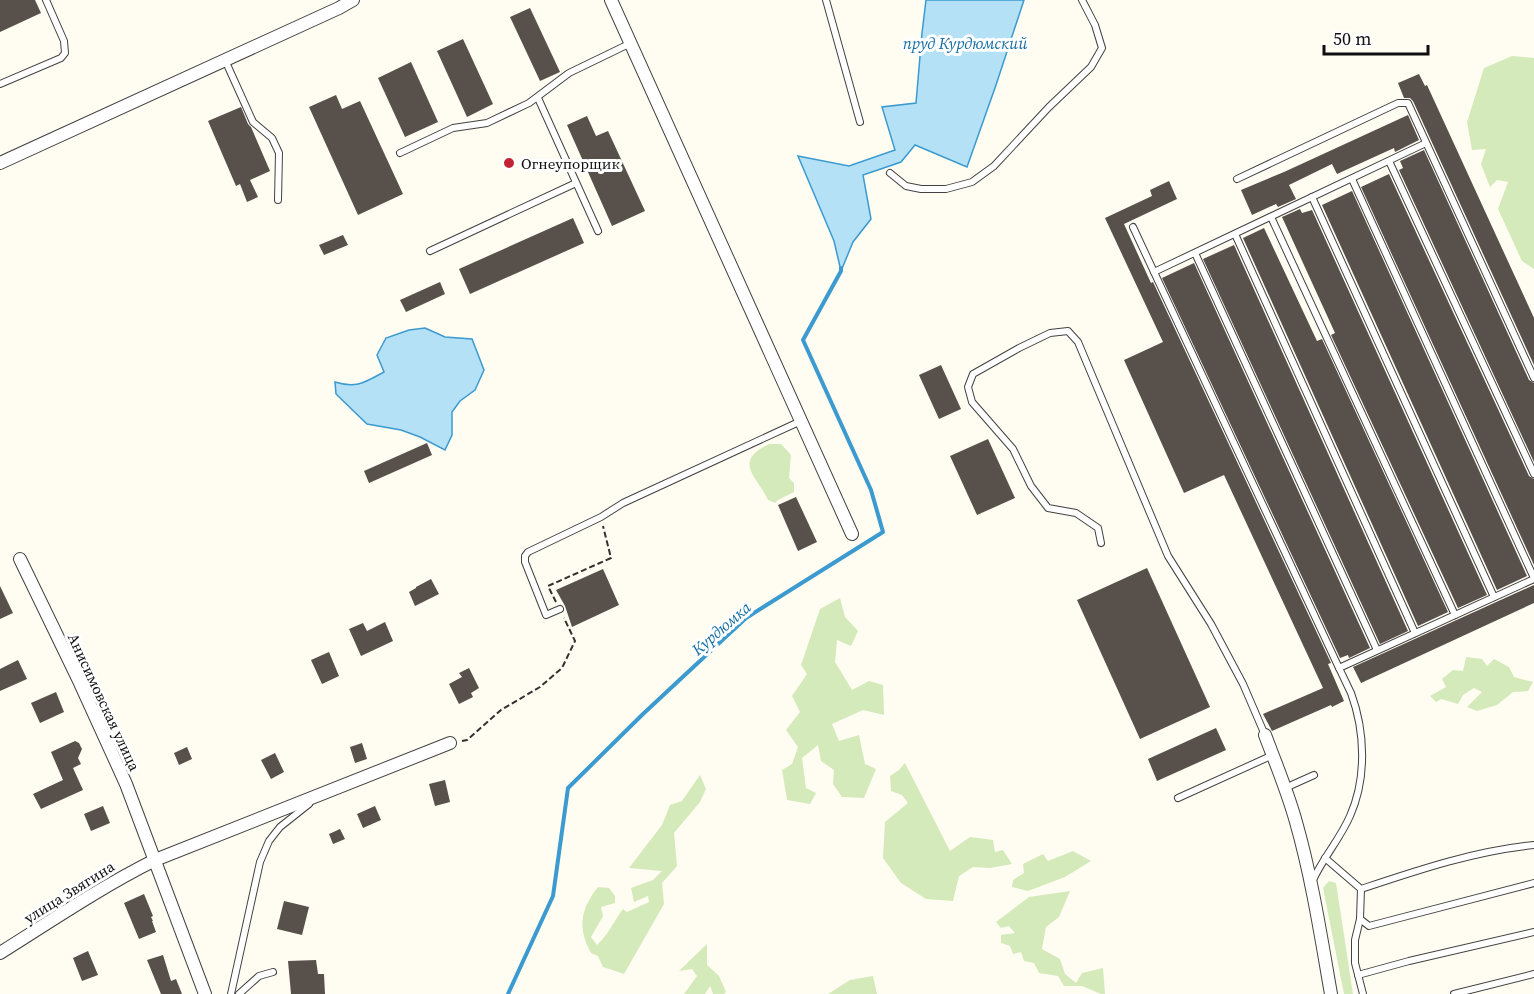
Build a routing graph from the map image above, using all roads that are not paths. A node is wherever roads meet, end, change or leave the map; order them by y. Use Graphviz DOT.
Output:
graph roads {
  1 [pos="46,0"];
  2 [pos="353,0"];
  3 [pos="612,0"];
  4 [pos="826,0"];
  5 [pos="1082,0"];
  6 [pos="337,4"];
  7 [pos="631,43"];
  8 [pos="225,60"];
  9 [pos="0,84"];
  10 [pos="538,98"];
  11 [pos="860,122"];
  12 [pos="1426,143"];
  13 [pos="400,153"];
  14 [pos="1389,161"];
  15 [pos="0,163"];
  16 [pos="890,173"];
  17 [pos="1352,178"];
  18 [pos="1237,179"];
  19 [pos="576,183"];
  20 [pos="1312,197"];
  21 [pos="278,200"];
  22 [pos="1271,217"];
  23 [pos="1133,227"];
  24 [pos="598,231"];
  25 [pos="1235,234"];
  26 [pos="430,251"];
  27 [pos="1195,253"];
  28 [pos="1154,272"];
  29 [pos="1534,378"];
  30 [pos="801,420"];
  31 [pos="1534,474"];
  32 [pos="852,534"];
  33 [pos="1101,543"];
  34 [pos="20,560"];
  35 [pos="1534,578"];
  36 [pos="1494,597"];
  37 [pos="560,609"];
  38 [pos="1455,615"];
  39 [pos="1415,633"];
  40 [pos="1377,650"];
  41 [pos="1339,668"];
  42 [pos="1265,735"];
  43 [pos="450,743"];
  44 [pos="1273,755"];
  45 [pos="1314,776"];
  46 [pos="1286,788"];
  47 [pos="329,792"];
  48 [pos="1178,798"];
  49 [pos="1534,844"];
  50 [pos="1325,858"];
  51 [pos="155,860"];
  52 [pos="1534,883"];
  53 [pos="1311,884"];
  54 [pos="1361,889"];
  55 [pos="1360,919"];
  56 [pos="1534,932"];
  57 [pos="0,953"];
  58 [pos="273,972"];
  59 [pos="1534,974"];
  60 [pos="1358,975"];
  61 [pos="205,994"];
  62 [pos="231,994"];
  63 [pos="239,994"];
  64 [pos="1332,994"];
  65 [pos="1363,994"];
  66 [pos="1454,994"];
  1 -- 9 [label="lane"];
  2 -- 6 [label="street"];
  3 -- 7 [label="street"];
  4 -- 11 [label="lane"];
  5 -- 16 [label="lane"];
  6 -- 8 [label="street"];
  7 -- 10 [label="lane"];
  7 -- 30 [label="street"];
  8 -- 15 [label="street"];
  8 -- 21 [label="lane"];
  10 -- 13 [label="lane"];
  10 -- 19 [label="lane"];
  12 -- 14 [label="lane"];
  12 -- 18 [label="lane"];
  12 -- 29 [label="lane"];
  14 -- 17 [label="lane"];
  14 -- 31 [label="lane"];
  17 -- 20 [label="lane"];
  17 -- 35 [label="lane"];
  19 -- 24 [label="lane"];
  19 -- 26 [label="lane"];
  20 -- 22 [label="lane"];
  20 -- 36 [label="lane"];
  22 -- 25 [label="lane"];
  22 -- 38 [label="lane"];
  23 -- 28 [label="lane"];
  25 -- 27 [label="lane"];
  25 -- 39 [label="lane"];
  27 -- 28 [label="lane"];
  27 -- 40 [label="lane"];
  28 -- 41 [label="lane"];
  30 -- 32 [label="street"];
  30 -- 37 [label="lane"];
  33 -- 42 [label="lane"];
  34 -- 51 [label="street, Анисимовская улица"];
  35 -- 36 [label="lane"];
  36 -- 38 [label="lane"];
  38 -- 39 [label="lane"];
  39 -- 40 [label="lane"];
  40 -- 41 [label="lane"];
  41 -- 50 [label="lane"];
  42 -- 44 [label="street"];
  43 -- 47 [label="street"];
  44 -- 46 [label="street"];
  44 -- 48 [label="lane"];
  45 -- 46 [label="lane"];
  46 -- 53 [label="street"];
  47 -- 51 [label="street"];
  47 -- 62 [label="lane"];
  49 -- 54 [label="lane"];
  50 -- 53 [label="lane"];
  50 -- 54 [label="lane"];
  51 -- 57 [label="street, улица Звягина"];
  51 -- 61 [label="street, Анисимовская улица"];
  52 -- 55 [label="lane"];
  53 -- 64 [label="street"];
  54 -- 55 [label="lane"];
  55 -- 60 [label="lane"];
  56 -- 60 [label="lane"];
  58 -- 63 [label="lane"];
  59 -- 66 [label="lane"];
  60 -- 65 [label="lane"];
}
